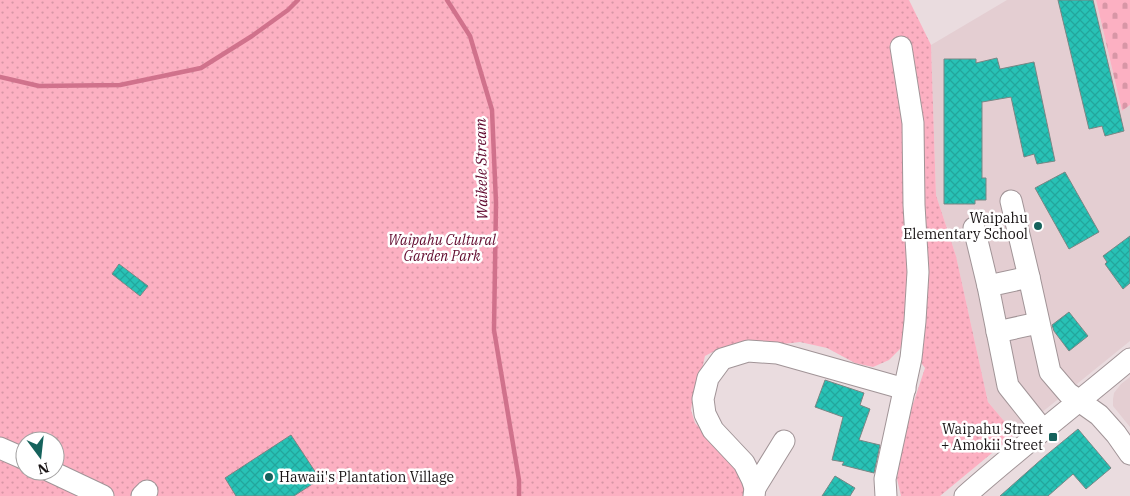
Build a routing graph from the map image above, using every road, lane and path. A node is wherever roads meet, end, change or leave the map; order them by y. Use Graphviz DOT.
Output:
graph roads {
  1 [pos="901,47"];
  2 [pos="1011,201"];
  3 [pos="974,228"];
  4 [pos="1029,277"];
  5 [pos="988,286"];
  6 [pos="1038,323"];
  7 [pos="997,332"];
  8 [pos="1130,359"];
  9 [pos="904,389"];
  10 [pos="1080,401"];
  11 [pos="1043,430"];
  12 [pos="784,441"];
  13 [pos="0,448"];
  14 [pos="1130,454"];
  15 [pos="15,455"];
  16 [pos="65,478"];
  17 [pos="754,492"];
  18 [pos="103,496"];
  19 [pos="886,496"];
  20 [pos="965,496"];
  1 -- 9 [label="street"];
  2 -- 4 [label="street"];
  3 -- 5 [label="street"];
  4 -- 5 [label="street"];
  4 -- 6 [label="street"];
  5 -- 7 [label="street"];
  6 -- 7 [label="street"];
  6 -- 10 [label="street"];
  7 -- 11 [label="street"];
  8 -- 10 [label="street"];
  9 -- 17 [label="street"];
  9 -- 19 [label="street"];
  10 -- 11 [label="street"];
  10 -- 14 [label="street"];
  11 -- 20 [label="street"];
  12 -- 17 [label="street"];
  13 -- 15 [label="street"];
  16 -- 18 [label="street"];
}
